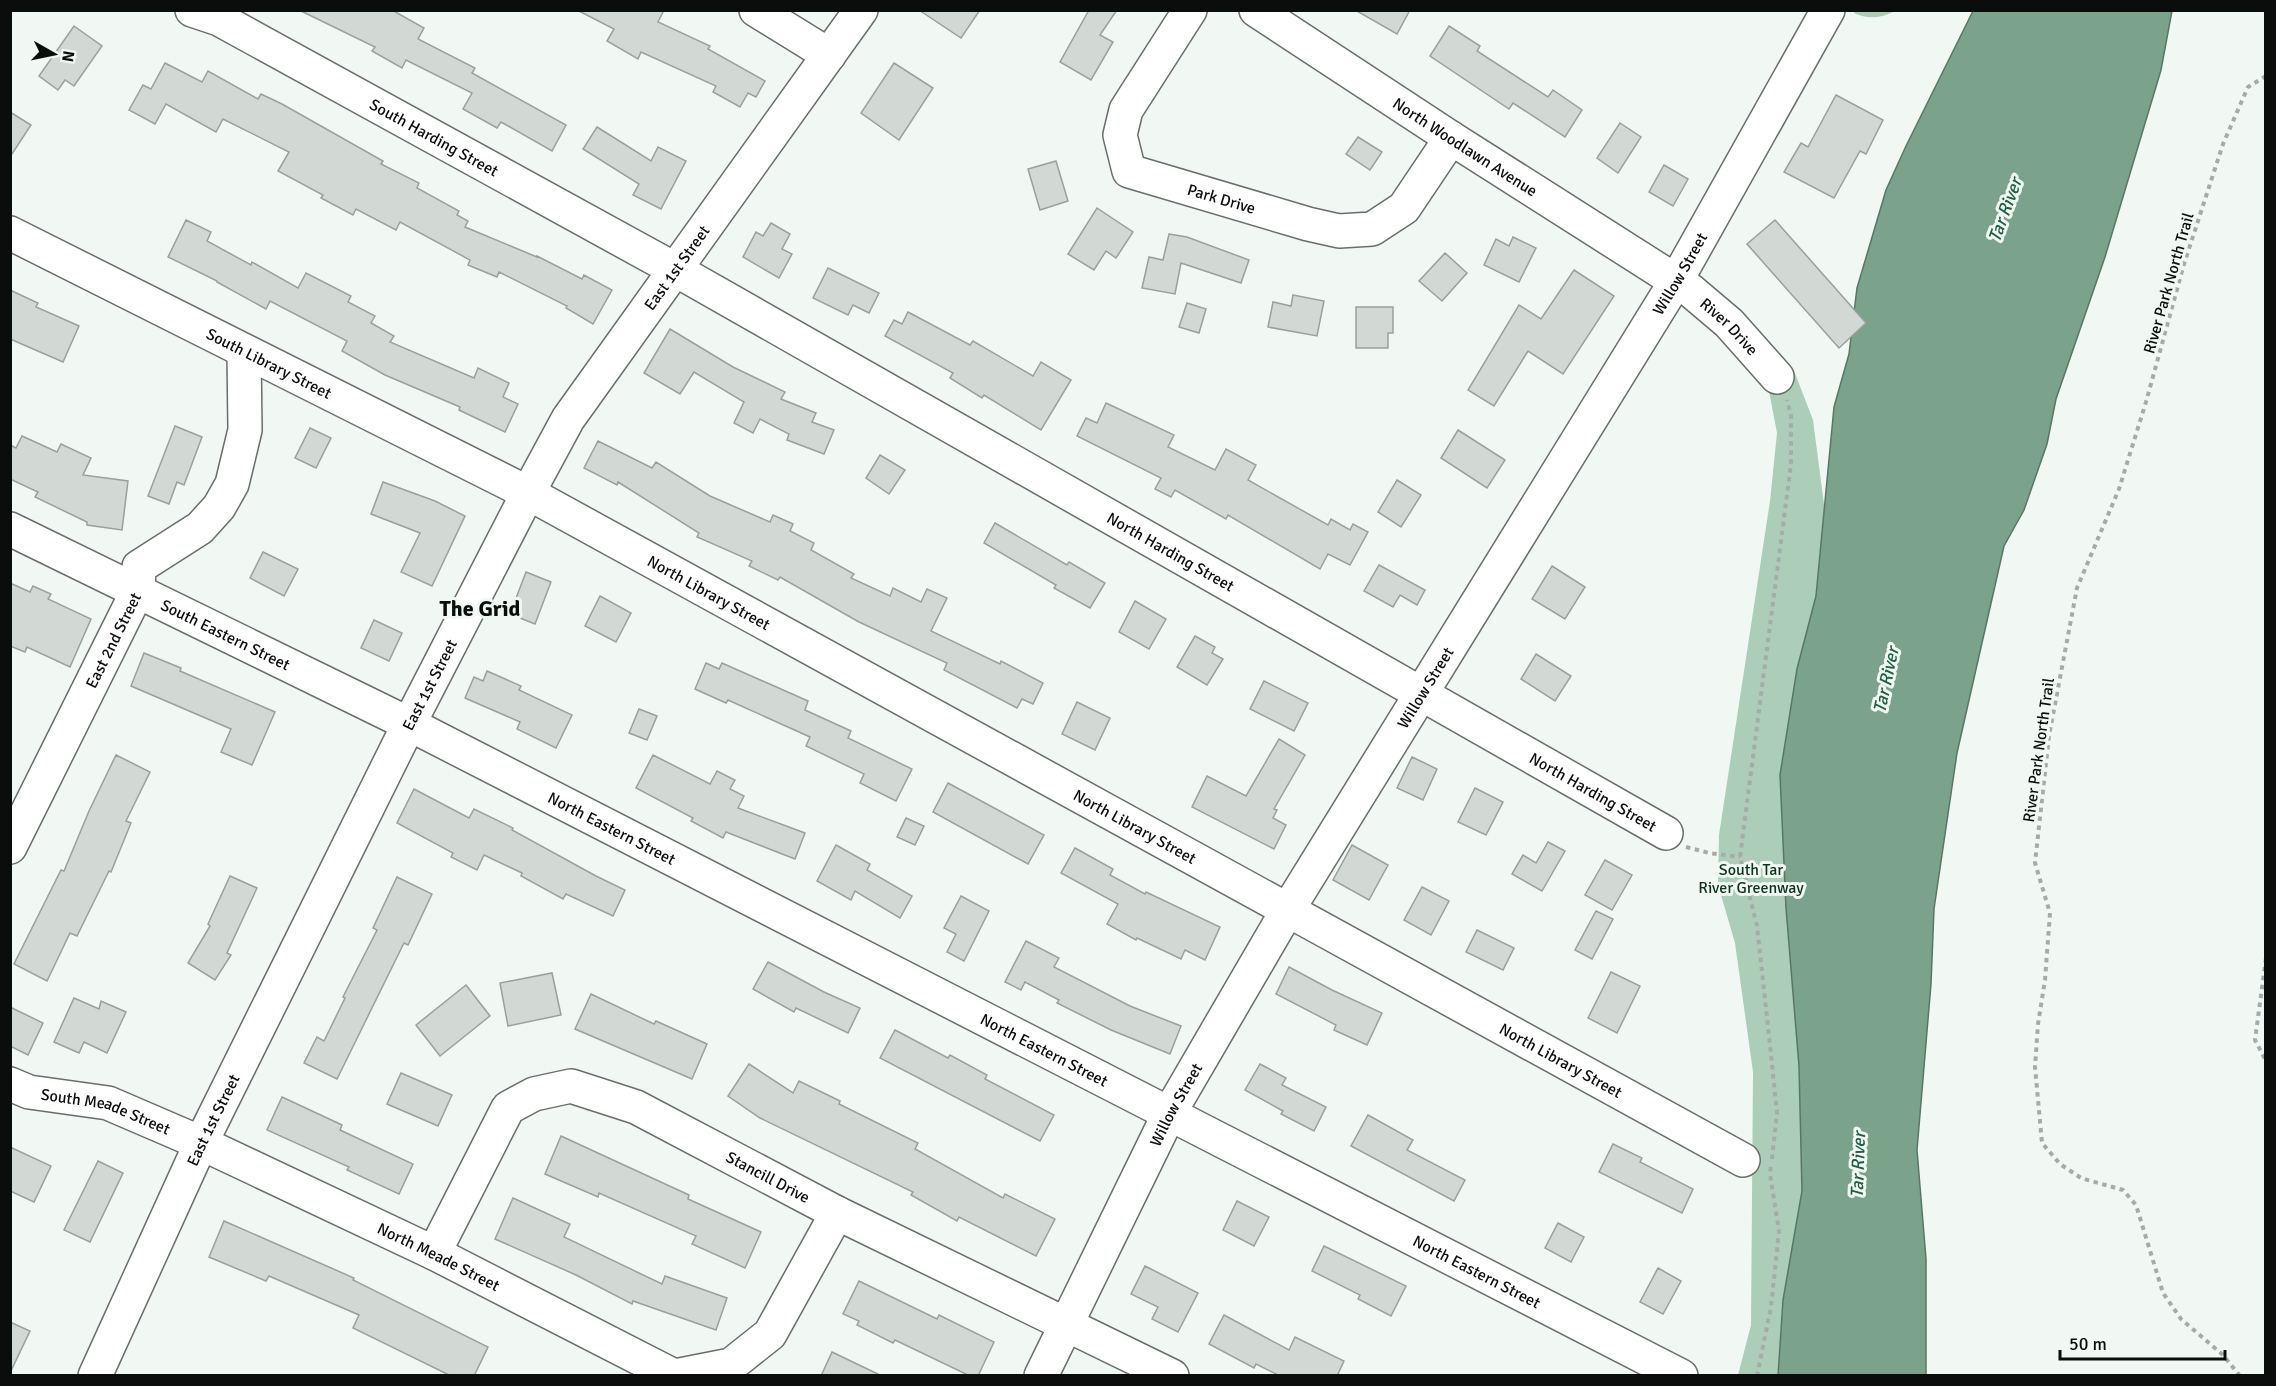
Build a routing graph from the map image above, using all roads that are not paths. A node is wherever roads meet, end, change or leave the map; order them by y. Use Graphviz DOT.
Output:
graph roads {
  1 [pos="192,10"];
  2 [pos="756,10"];
  3 [pos="861,10"];
  4 [pos="1190,10"];
  5 [pos="1256,10"];
  6 [pos="1828,10"];
  7 [pos="829,55"];
  8 [pos="1450,138"];
  9 [pos="10,233"];
  10 [pos="676,270"];
  11 [pos="1676,281"];
  12 [pos="244,352"];
  13 [pos="1777,377"];
  14 [pos="528,493"];
  15 [pos="10,529"];
  16 [pos="138,590"];
  17 [pos="1421,694"];
  18 [pos="409,724"];
  19 [pos="18,813"];
  20 [pos="1666,833"];
  21 [pos="10,847"];
  22 [pos="1287,911"];
  23 [pos="10,1084"];
  24 [pos="1170,1112"];
  25 [pos="201,1143"];
  26 [pos="1743,1160"];
  27 [pos="837,1213"];
  28 [pos="434,1253"];
  29 [pos="1066,1325"];
  30 [pos="1163,1373"];
  31 [pos="94,1376"];
  32 [pos="674,1376"];
  33 [pos="1041,1376"];
  34 [pos="1681,1376"];
  1 -- 10 [label="street, South Harding Street"];
  2 -- 7 [label="street"];
  3 -- 7 [label="street, East 1st Street"];
  4 -- 8 [label="street, Park Drive"];
  5 -- 8 [label="street, North Woodlawn Avenue"];
  6 -- 11 [label="street, Willow Street"];
  7 -- 10 [label="street, East 1st Street"];
  8 -- 11 [label="street, North Woodlawn Avenue"];
  9 -- 12 [label="street, South Library Street"];
  10 -- 14 [label="street, East 1st Street"];
  10 -- 17 [label="street, North Harding Street"];
  11 -- 13 [label="street, River Drive"];
  11 -- 17 [label="street, Willow Street"];
  12 -- 14 [label="street, South Library Street"];
  12 -- 16 [label="street, East 2nd Street"];
  14 -- 18 [label="street, East 1st Street"];
  14 -- 22 [label="street, North Library Street"];
  15 -- 16 [label="street, South Eastern Street"];
  16 -- 18 [label="street, South Eastern Street"];
  16 -- 19 [label="street, East 2nd Street"];
  17 -- 20 [label="street, North Harding Street"];
  17 -- 22 [label="street, Willow Street"];
  18 -- 24 [label="street, North Eastern Street"];
  18 -- 25 [label="street, East 1st Street"];
  19 -- 21 [label="street, East 2nd Street"];
  22 -- 24 [label="street, Willow Street"];
  22 -- 26 [label="street, North Library Street"];
  23 -- 25 [label="street, South Meade Street"];
  24 -- 29 [label="street, Willow Street"];
  24 -- 34 [label="street, North Eastern Street"];
  25 -- 28 [label="street, North Meade Street"];
  25 -- 31 [label="street, East 1st Street"];
  27 -- 28 [label="street, Stancill Drive"];
  27 -- 29 [label="street, Stancill Drive"];
  27 -- 32 [label="street, North Meade Street"];
  28 -- 32 [label="street, North Meade Street"];
  29 -- 30 [label="street, Stancill Drive"];
  29 -- 33 [label="street, Willow Street"];
}
